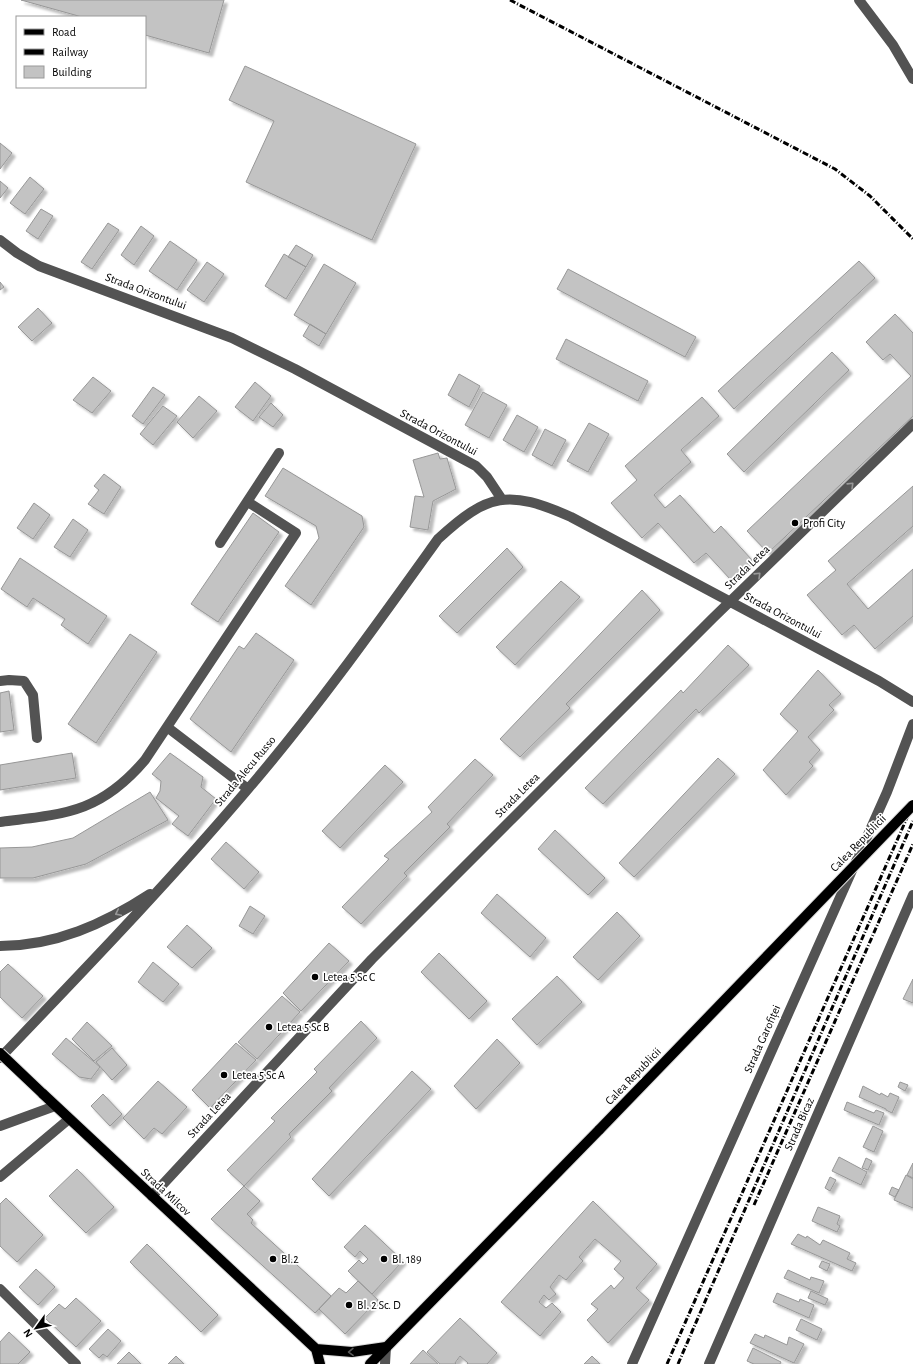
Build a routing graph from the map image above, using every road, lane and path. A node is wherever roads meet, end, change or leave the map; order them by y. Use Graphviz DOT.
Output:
graph roads {
  1 [pos="859,0"];
  2 [pos="913,78"];
  3 [pos="0,240"];
  4 [pos="913,424"];
  5 [pos="278,453"];
  6 [pos="501,498"];
  7 [pos="248,502"];
  8 [pos="220,543"];
  9 [pos="730,602"];
  10 [pos="0,681"];
  11 [pos="913,702"];
  12 [pos="913,724"];
  13 [pos="168,727"];
  14 [pos="37,738"];
  15 [pos="248,789"];
  16 [pos="913,805"];
  17 [pos="0,822"];
  18 [pos="164,886"];
  19 [pos="913,895"];
  20 [pos="908,918"];
  21 [pos="0,946"];
  22 [pos="0,1053"];
  23 [pos="0,1058"];
  24 [pos="56,1106"];
  25 [pos="69,1119"];
  26 [pos="0,1126"];
  27 [pos="0,1176"];
  28 [pos="152,1196"];
  29 [pos="0,1289"];
  30 [pos="386,1347"];
  31 [pos="316,1349"];
  32 [pos="76,1364"];
  33 [pos="320,1364"];
  34 [pos="370,1364"];
  35 [pos="385,1364"];
  36 [pos="632,1364"];
  37 [pos="709,1364"];
  1 -- 2 [label="street"];
  3 -- 6 [label="street, Strada Orizontului"];
  9 -- 4 [label="street, Strada Letea, one-way"];
  5 -- 7 [label="street"];
  6 -- 9 [label="street, Strada Orizontului"];
  6 -- 15 [label="street, Strada Alecu Russo"];
  7 -- 8 [label="street"];
  7 -- 13 [label="street"];
  9 -- 11 [label="street, Strada Orizontului"];
  9 -- 28 [label="street, Strada Letea"];
  10 -- 14 [label="street"];
  12 -- 36 [label="street, Strada Garofiței"];
  13 -- 15 [label="street"];
  13 -- 17 [label="street"];
  15 -- 18 [label="street, Strada Alecu Russo"];
  16 -- 30 [label="main road, Calea Republicii, bridge"];
  18 -- 21 [label="street, one-way"];
  18 -- 23 [label="street, Strada Alecu Russo"];
  19 -- 20 [label="street, Strada Bicaz"];
  20 -- 37 [label="street, Strada Bicaz"];
  22 -- 24 [label="main road, Strada Milcov, bridge"];
  24 -- 25 [label="main road, Strada Milcov"];
  24 -- 26 [label="street"];
  25 -- 27 [label="street"];
  25 -- 28 [label="main road, Strada Milcov"];
  28 -- 31 [label="main road, Strada Milcov"];
  29 -- 32 [label="street"];
  30 -- 31 [label="main road, one-way"];
  30 -- 34 [label="main road, Calea Republicii"];
  30 -- 35 [label="street"];
  31 -- 33 [label="main road"];
}
